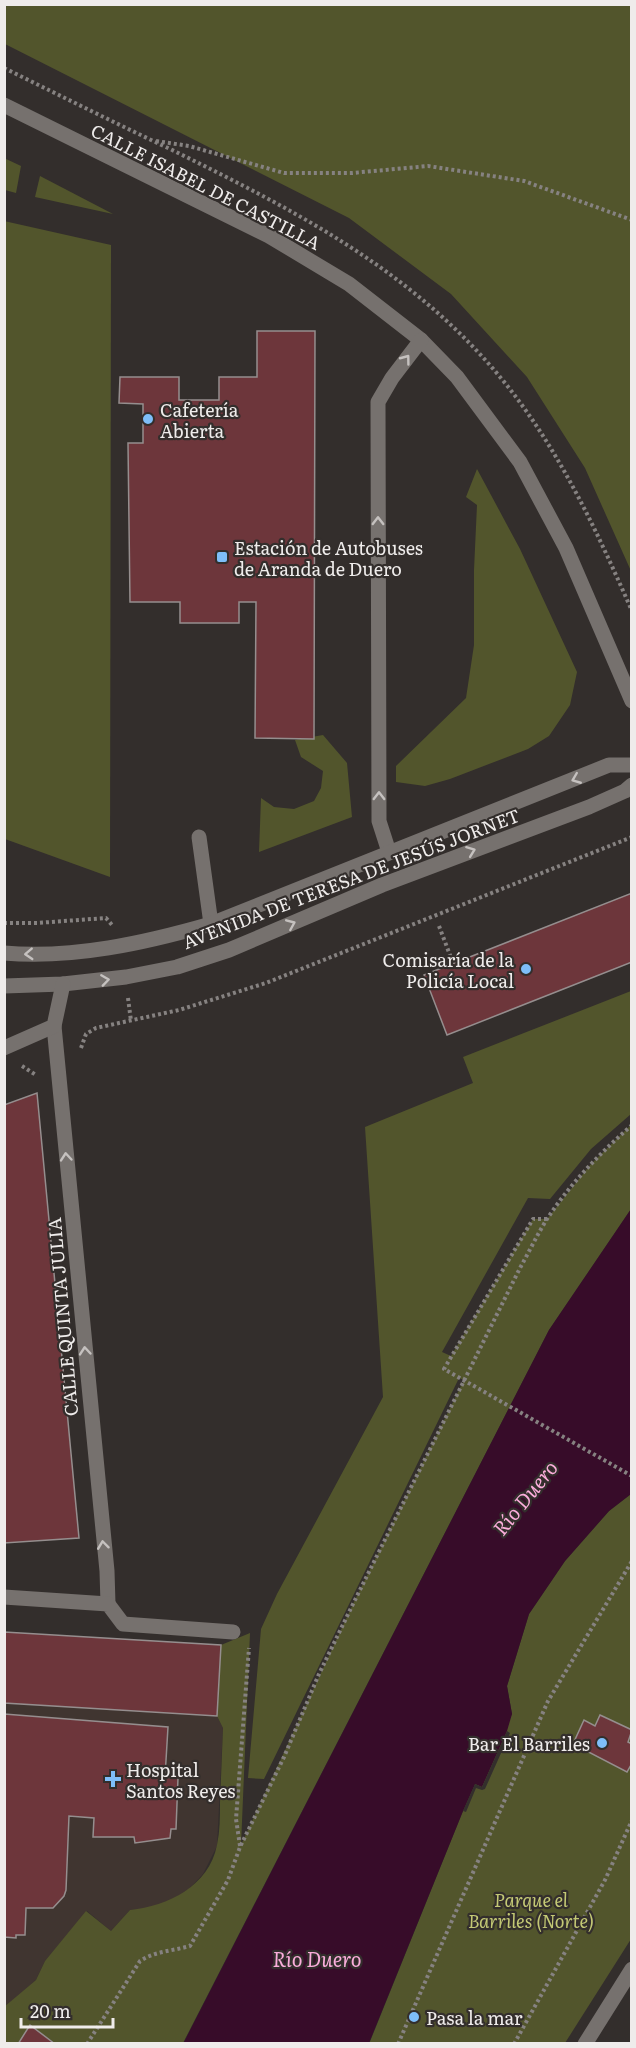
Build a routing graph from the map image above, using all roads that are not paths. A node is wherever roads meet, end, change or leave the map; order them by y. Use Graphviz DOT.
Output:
graph roads {
  1 [pos="4,105"];
  2 [pos="420,340"];
  3 [pos="632,701"];
  4 [pos="632,765"];
  5 [pos="632,785"];
  6 [pos="199,837"];
  7 [pos="389,852"];
  8 [pos="211,924"];
  9 [pos="4,953"];
  10 [pos="63,984"];
  11 [pos="4,986"];
  12 [pos="54,1026"];
  13 [pos="4,1048"];
  14 [pos="4,1597"];
  15 [pos="108,1604"];
  16 [pos="233,1632"];
  17 [pos="632,1969"];
  18 [pos="585,2043"];
  1 -- 2 [label="street, CALLE ISABEL DE CASTILLA"];
  2 -- 3 [label="street, CALLE ISABEL DE CASTILLA"];
  7 -- 2 [label="street, one-way"];
  4 -- 7 [label="street, AVENIDA DE TERESA DE JESÚS JORNET, one-way"];
  10 -- 5 [label="street, AVENIDA DE TERESA DE JESÚS JORNET, one-way"];
  6 -- 8 [label="street"];
  7 -- 8 [label="street, AVENIDA DE TERESA DE JESÚS JORNET"];
  8 -- 9 [label="street, AVENIDA DE TERESA DE JESÚS JORNET, one-way"];
  10 -- 11 [label="street, AVENIDA DE TERESA DE JESÚS JORNET"];
  10 -- 12 [label="street, CALLE QUINTA JULIA"];
  12 -- 13 [label="street"];
  15 -- 12 [label="street, CALLE QUINTA JULIA, one-way"];
  14 -- 15 [label="street"];
  15 -- 16 [label="street"];
  17 -- 18 [label="street"];
}
